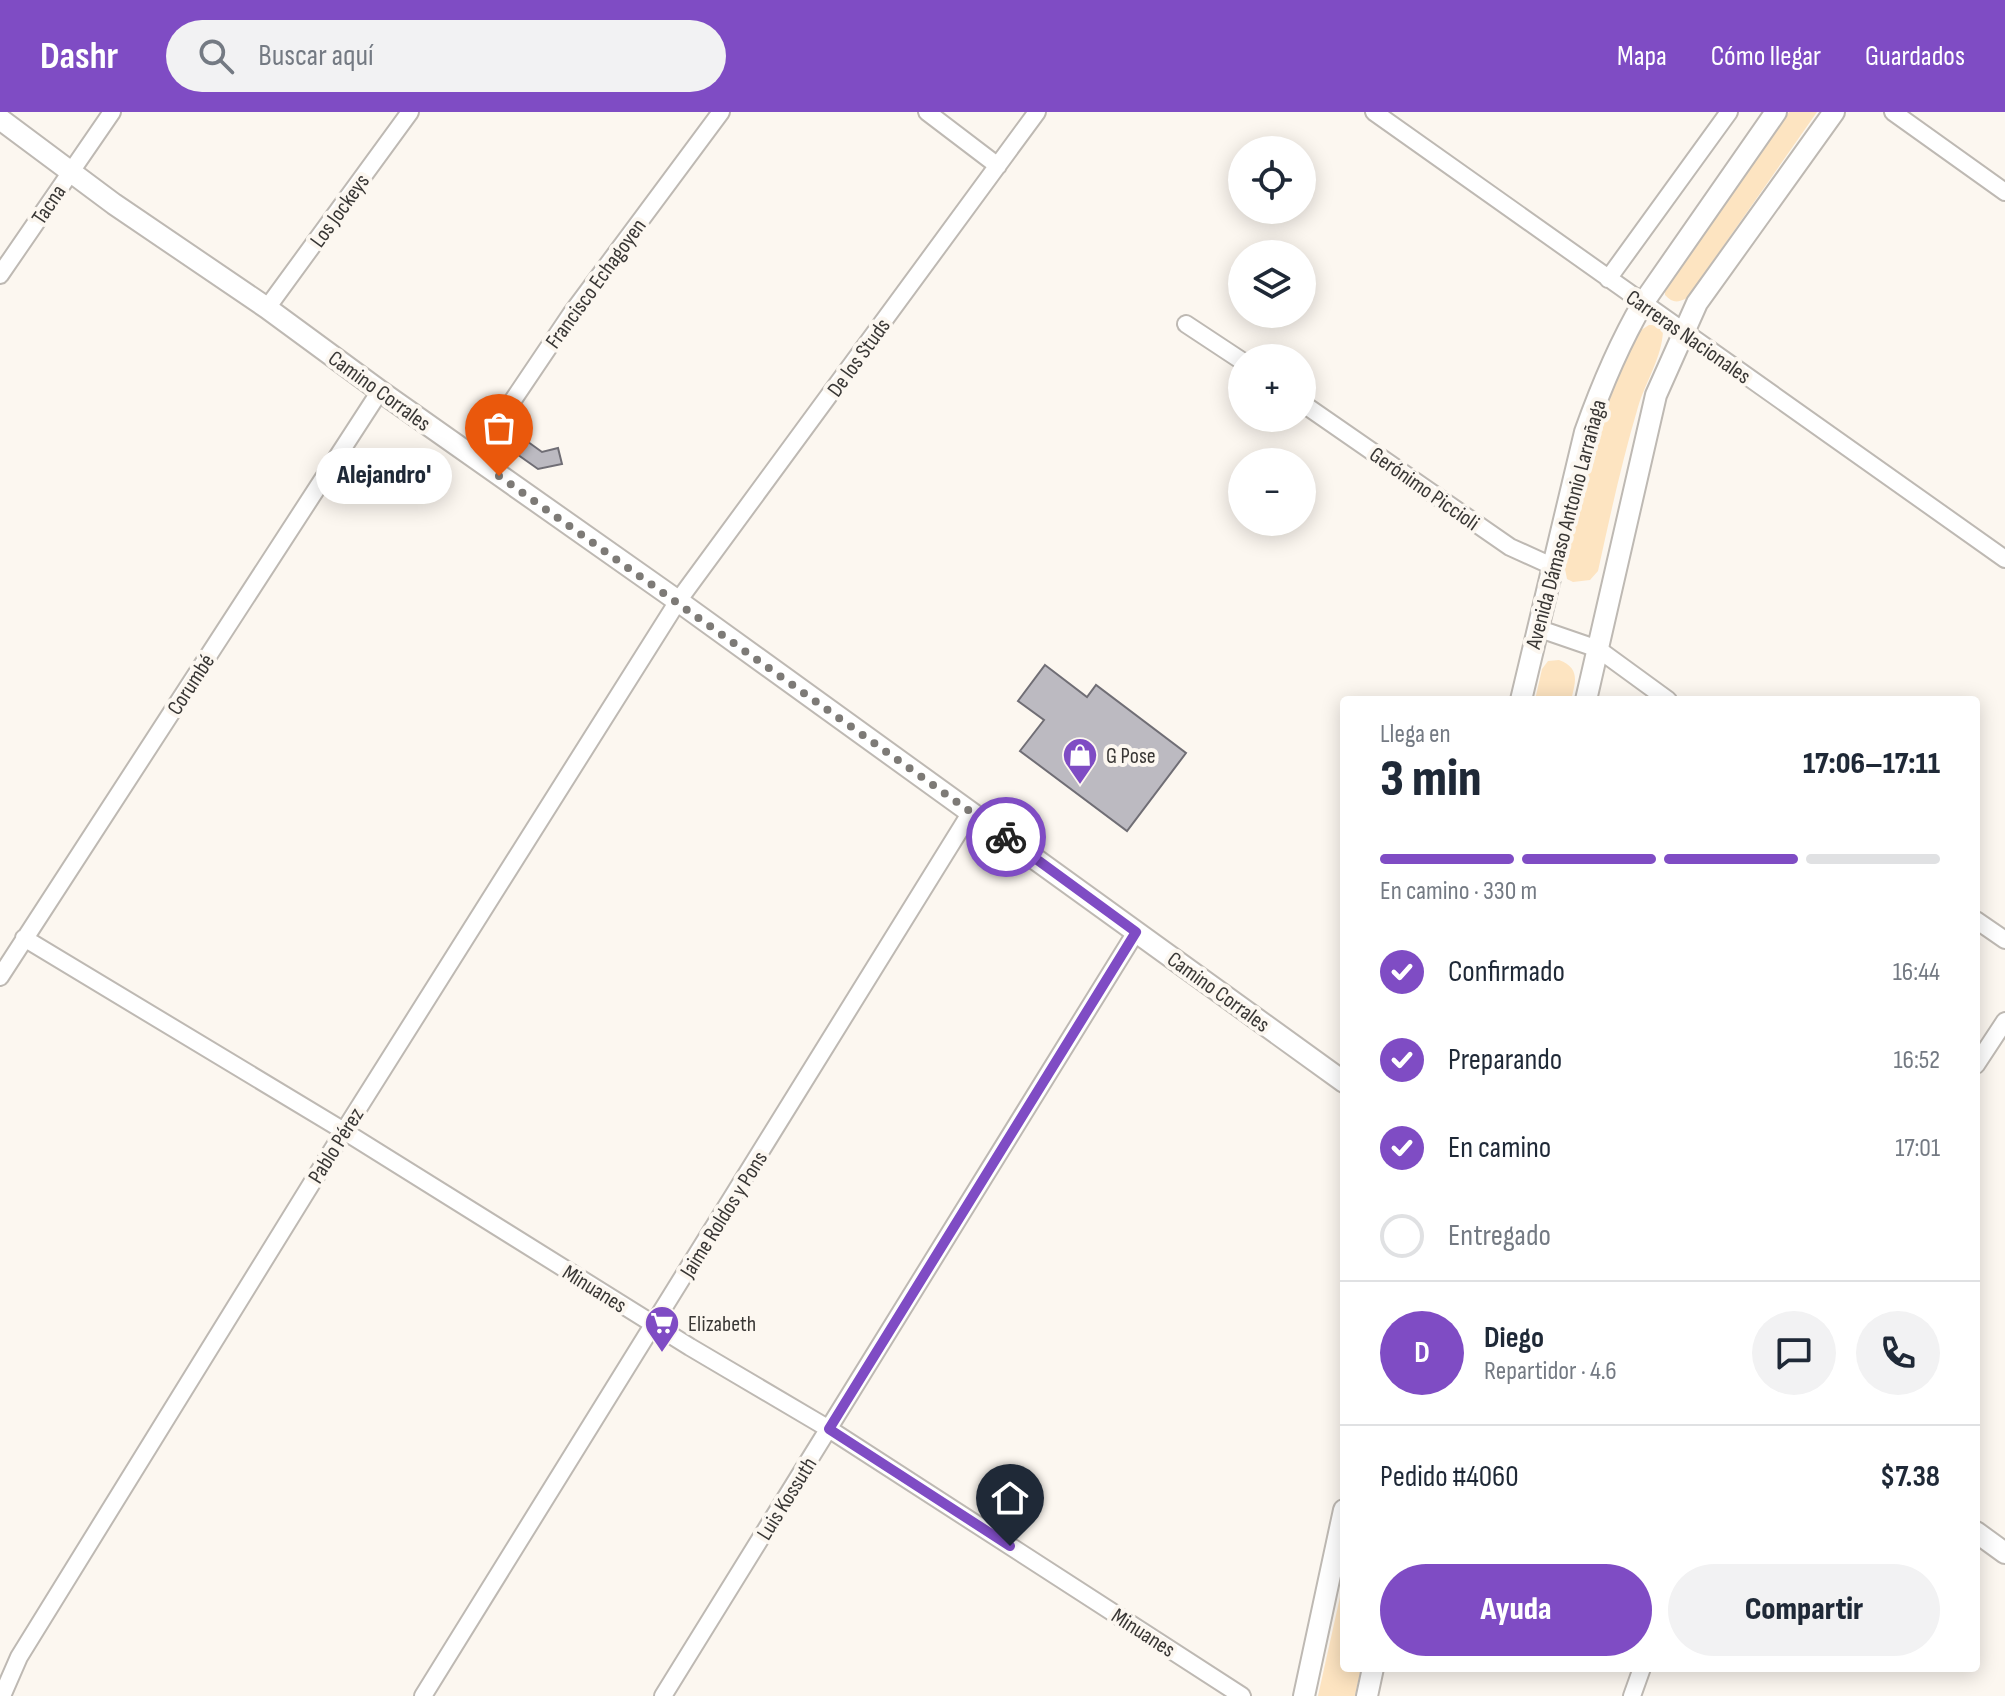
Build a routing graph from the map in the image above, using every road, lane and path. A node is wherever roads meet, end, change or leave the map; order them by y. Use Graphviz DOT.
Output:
graph roads {
  1 [pos="112,112"];
  2 [pos="410,112"];
  3 [pos="721,112"];
  4 [pos="927,112"];
  5 [pos="1037,112"];
  6 [pos="1374,112"];
  7 [pos="1729,112"];
  8 [pos="1776,112"];
  9 [pos="1834,112"];
  10 [pos="1893,112"];
  11 [pos="0,119"];
  12 [pos="998,166"];
  13 [pos="70,172"];
  14 [pos="2005,192"];
  15 [pos="0,275"];
  16 [pos="1608,279"];
  17 [pos="1643,303"];
  18 [pos="267,308"];
  19 [pos="1186,324"];
  20 [pos="1683,332"];
  21 [pos="1228,352"];
  22 [pos="380,391"];
  23 [pos="1316,413"];
  24 [pos="474,458"];
  25 [pos="2005,559"];
  26 [pos="1552,566"];
  27 [pos="678,601"];
  28 [pos="1537,628"];
  29 [pos="1598,649"];
  30 [pos="1522,696"];
  31 [pos="1587,696"];
  32 [pos="1663,696"];
  33 [pos="971,812"];
  34 [pos="1980,923"];
  35 [pos="1136,932"];
  36 [pos="24,938"];
  37 [pos="2005,940"];
  38 [pos="0,977"];
  39 [pos="2005,1021"];
  40 [pos="1980,1059"];
  41 [pos="1340,1079"];
  42 [pos="344,1131"];
  43 [pos="654,1325"];
  44 [pos="829,1429"];
  45 [pos="1340,1529"];
  46 [pos="1980,1535"];
  47 [pos="2005,1553"];
  48 [pos="1372,1672"];
  49 [pos="1641,1672"];
  50 [pos="665,1695"];
  51 [pos="2,1696"];
  52 [pos="423,1696"];
  53 [pos="1242,1696"];
  54 [pos="1304,1696"];
  55 [pos="1367,1696"];
  56 [pos="1632,1696"];
  1 -- 13 [label="street, Tacna"];
  2 -- 18 [label="street, Los Jockeys"];
  3 -- 24 [label="street, Francisco Echagoyen"];
  4 -- 12 [label="street"];
  5 -- 12 [label="street, De los Studs"];
  6 -- 16 [label="street, Carreras Nacionales"];
  7 -- 16 [label="street"];
  8 -- 17 [label="street, Avenida Dámaso Antonio Larrañaga"];
  9 -- 20 [label="street"];
  10 -- 14 [label="street"];
  11 -- 13 [label="street, Camino Corrales"];
  12 -- 27 [label="street, De los Studs"];
  13 -- 15 [label="street, Tacna"];
  13 -- 18 [label="street, Camino Corrales"];
  16 -- 17 [label="street, Carreras Nacionales"];
  17 -- 20 [label="street, Carreras Nacionales"];
  17 -- 26 [label="street, Avenida Dámaso Antonio Larrañaga"];
  18 -- 22 [label="street, Camino Corrales"];
  19 -- 21 [label="street"];
  20 -- 25 [label="street, Carreras Nacionales"];
  20 -- 29 [label="street"];
  22 -- 24 [label="street, Camino Corrales"];
  22 -- 36 [label="street, Corumbé"];
  23 -- 26 [label="street, Gerónimo Piccioli"];
  24 -- 27 [label="street, Camino Corrales"];
  26 -- 28 [label="street, Avenida Dámaso Antonio Larrañaga"];
  27 -- 33 [label="street, Camino Corrales"];
  27 -- 42 [label="street, Pablo Pérez"];
  28 -- 29 [label="street"];
  28 -- 30 [label="street, Avenida Dámaso Antonio Larrañaga"];
  29 -- 31 [label="street"];
  29 -- 32 [label="street"];
  33 -- 35 [label="street, Camino Corrales"];
  33 -- 43 [label="street, Jaime Roldos y Pons"];
  34 -- 37 [label="street"];
  35 -- 41 [label="street, Camino Corrales"];
  35 -- 44 [label="street, Luis Kossuth"];
  36 -- 38 [label="street, Corumbé"];
  36 -- 42 [label="street, Minuanes"];
  39 -- 40 [label="street"];
  42 -- 43 [label="street, Minuanes"];
  42 -- 51 [label="street, Pablo Pérez"];
  43 -- 44 [label="street, Minuanes"];
  43 -- 52 [label="street, Jaime Roldos y Pons"];
  44 -- 50 [label="street, Luis Kossuth"];
  44 -- 53 [label="street, Minuanes"];
  45 -- 54 [label="street"];
  46 -- 47 [label="street"];
  48 -- 55 [label="street"];
  49 -- 56 [label="street"];
}
